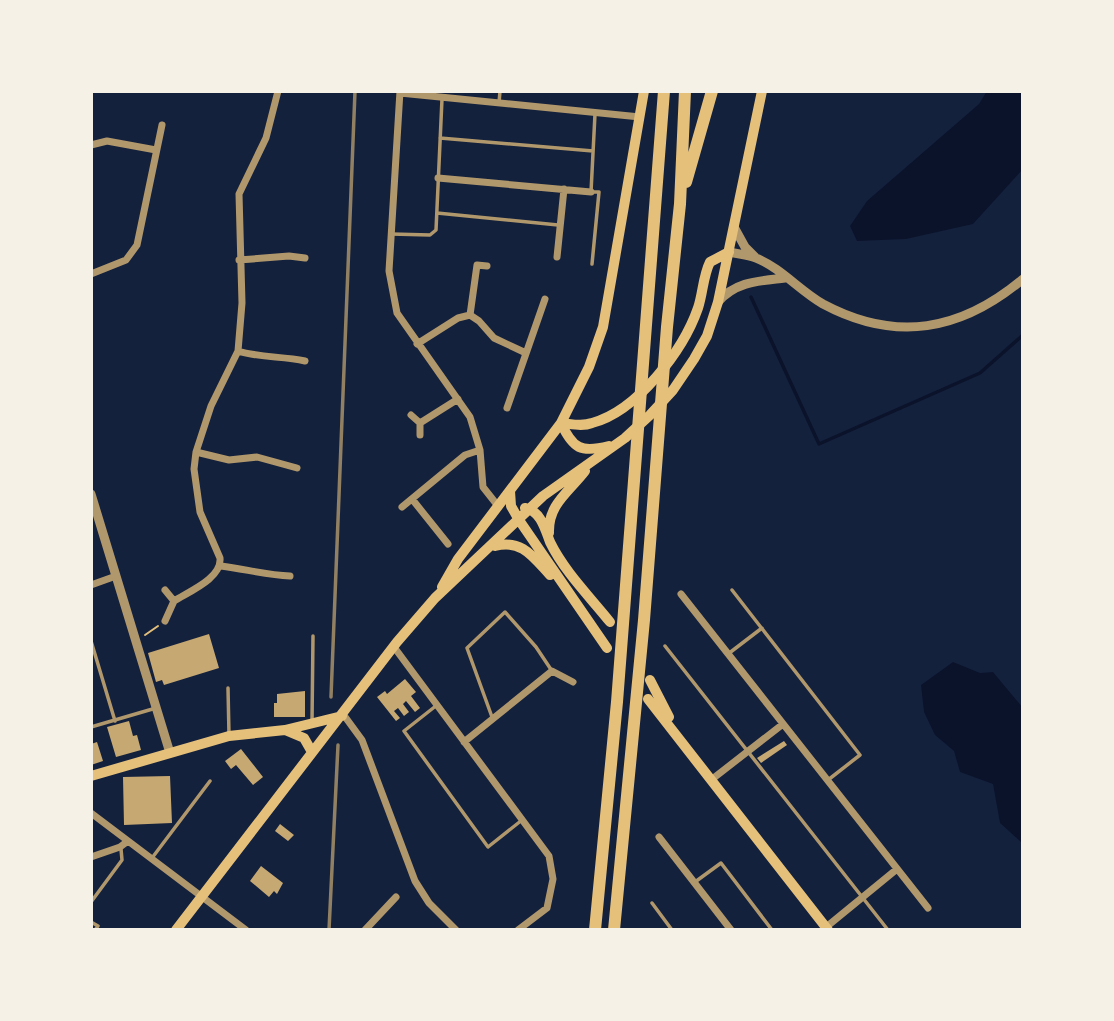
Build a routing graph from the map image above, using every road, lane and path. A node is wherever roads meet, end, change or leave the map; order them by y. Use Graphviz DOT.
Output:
graph roads {
  1 [pos="278,91"];
  2 [pos="500,91"];
  3 [pos="644,91"];
  4 [pos="664,91"];
  5 [pos="685,91"];
  6 [pos="712,91"];
  7 [pos="762,91"];
  8 [pos="400,92"];
  9 [pos="443,97"];
  10 [pos="499,103"];
  11 [pos="595,112"];
  12 [pos="640,117"];
  13 [pos="162,125"];
  14 [pos="440,138"];
  15 [pos="91,145"];
  16 [pos="156,150"];
  17 [pos="593,151"];
  18 [pos="438,178"];
  19 [pos="564,189"];
  20 [pos="591,192"];
  21 [pos="680,204"];
  22 [pos="436,213"];
  23 [pos="560,226"];
  24 [pos="734,227"];
  25 [pos="391,234"];
  26 [pos="729,252"];
  27 [pos="557,257"];
  28 [pos="305,258"];
  29 [pos="756,258"];
  30 [pos="239,260"];
  31 [pos="592,264"];
  32 [pos="487,267"];
  33 [pos="92,271"];
  34 [pos="785,278"];
  35 [pos="1023,279"];
  36 [pos="545,299"];
  37 [pos="718,302"];
  38 [pos="470,315"];
  39 [pos="417,344"];
  40 [pos="238,351"];
  41 [pos="526,353"];
  42 [pos="287,357"];
  43 [pos="305,361"];
  44 [pos="285,367"];
  45 [pos="505,384"];
  46 [pos="514,387"];
  47 [pos="458,399"];
  48 [pos="507,408"];
  49 [pos="411,415"];
  50 [pos="421,423"];
  51 [pos="561,423"];
  52 [pos="420,435"];
  53 [pos="618,443"];
  54 [pos="480,450"];
  55 [pos="196,452"];
  56 [pos="595,458"];
  57 [pos="297,468"];
  58 [pos="510,491"];
  59 [pos="91,494"];
  60 [pos="412,499"];
  61 [pos="498,506"];
  62 [pos="511,506"];
  63 [pos="402,507"];
  64 [pos="531,509"];
  65 [pos="519,520"];
  66 [pos="551,543"];
  67 [pos="449,544"];
  68 [pos="491,547"];
  69 [pos="274,565"];
  70 [pos="221,566"];
  71 [pos="274,575"];
  72 [pos="116,576"];
  73 [pos="290,576"];
  74 [pos="91,584"];
  75 [pos="164,590"];
  76 [pos="732,590"];
  77 [pos="570,594"];
  78 [pos="681,594"];
  79 [pos="435,598"];
  80 [pos="174,601"];
  81 [pos="165,621"];
  82 [pos="610,622"];
  83 [pos="762,628"];
  84 [pos="313,636"];
  85 [pos="91,641"];
  86 [pos="136,642"];
  87 [pos="665,646"];
  88 [pos="394,647"];
  89 [pos="607,648"];
  90 [pos="728,654"];
  91 [pos="552,671"];
  92 [pos="650,680"];
  93 [pos="573,682"];
  94 [pos="228,688"];
  95 [pos="648,699"];
  96 [pos="437,705"];
  97 [pos="156,708"];
  98 [pos="343,715"];
  99 [pos="493,719"];
  100 [pos="115,720"];
  101 [pos="312,724"];
  102 [pos="783,724"];
  103 [pos="91,727"];
  104 [pos="285,730"];
  105 [pos="229,736"];
  106 [pos="680,738"];
  107 [pos="464,742"];
  108 [pos="312,752"];
  109 [pos="747,752"];
  110 [pos="170,753"];
  111 [pos="91,776"];
  112 [pos="710,780"];
  113 [pos="210,781"];
  114 [pos="828,781"];
  115 [pos="91,813"];
  116 [pos="522,820"];
  117 [pos="95,821"];
  118 [pos="659,838"];
  119 [pos="128,841"];
  120 [pos="120,847"];
  121 [pos="91,857"];
  122 [pos="151,859"];
  123 [pos="897,869"];
  124 [pos="694,883"];
  125 [pos="202,895"];
  126 [pos="396,897"];
  127 [pos="863,897"];
  128 [pos="91,902"];
  129 [pos="652,904"];
  130 [pos="928,908"];
  131 [pos="91,922"];
  132 [pos="825,929"];
  133 [pos="95,930"];
  134 [pos="176,930"];
  135 [pos="246,930"];
  136 [pos="365,930"];
  137 [pos="456,930"];
  138 [pos="518,930"];
  139 [pos="594,930"];
  140 [pos="614,930"];
  141 [pos="672,930"];
  142 [pos="731,930"];
  143 [pos="772,930"];
  144 [pos="888,930"];
  1 -- 30 [label="street"];
  2 -- 10 [label="lane"];
  3 -- 12 [label="main road"];
  4 -- 139 [label="highway"];
  5 -- 21 [label="highway"];
  6 -- 21 [label="highway"];
  7 -- 24 [label="main road"];
  8 -- 9 [label="street"];
  8 -- 25 [label="street"];
  9 -- 10 [label="street"];
  9 -- 14 [label="lane"];
  10 -- 11 [label="street"];
  11 -- 12 [label="street"];
  11 -- 17 [label="lane"];
  12 -- 51 [label="main road"];
  13 -- 16 [label="street"];
  14 -- 17 [label="lane"];
  14 -- 18 [label="lane"];
  15 -- 16 [label="street"];
  16 -- 33 [label="street"];
  17 -- 20 [label="lane"];
  18 -- 19 [label="street"];
  18 -- 22 [label="lane"];
  19 -- 20 [label="street"];
  19 -- 23 [label="street"];
  20 -- 31 [label="lane"];
  21 -- 140 [label="highway"];
  22 -- 23 [label="lane"];
  22 -- 25 [label="lane"];
  23 -- 27 [label="street"];
  24 -- 26 [label="main road"];
  24 -- 29 [label="street"];
  25 -- 39 [label="street"];
  26 -- 29 [label="street"];
  26 -- 37 [label="main road"];
  26 -- 51 [label="main road"];
  28 -- 30 [label="street"];
  29 -- 34 [label="street"];
  30 -- 40 [label="street"];
  32 -- 38 [label="street"];
  34 -- 35 [label="street"];
  34 -- 37 [label="street"];
  36 -- 41 [label="street"];
  37 -- 53 [label="main road"];
  38 -- 39 [label="street"];
  38 -- 41 [label="street"];
  39 -- 47 [label="street"];
  40 -- 42 [label="street"];
  40 -- 55 [label="street"];
  41 -- 46 [label="street"];
  42 -- 43 [label="street"];
  42 -- 44 [label="street"];
  45 -- 46 [label="street"];
  46 -- 48 [label="street"];
  47 -- 50 [label="street"];
  47 -- 54 [label="street"];
  49 -- 50 [label="street"];
  50 -- 52 [label="street"];
  51 -- 53 [label="main road"];
  51 -- 58 [label="main road"];
  53 -- 56 [label="main road"];
  54 -- 60 [label="street"];
  54 -- 61 [label="street"];
  55 -- 57 [label="street"];
  55 -- 70 [label="street"];
  56 -- 64 [label="main road"];
  56 -- 66 [label="main road"];
  58 -- 61 [label="main road"];
  58 -- 62 [label="main road"];
  59 -- 72 [label="street"];
  60 -- 63 [label="street"];
  60 -- 67 [label="street"];
  61 -- 62 [label="main road"];
  61 -- 79 [label="main road"];
  62 -- 64 [label="main road"];
  62 -- 65 [label="main road"];
  64 -- 65 [label="main road"];
  64 -- 66 [label="main road"];
  65 -- 68 [label="main road"];
  65 -- 77 [label="main road"];
  66 -- 82 [label="main road"];
  68 -- 77 [label="main road"];
  68 -- 79 [label="main road"];
  69 -- 71 [label="street"];
  70 -- 71 [label="street"];
  70 -- 80 [label="street"];
  71 -- 73 [label="street"];
  72 -- 74 [label="street"];
  72 -- 86 [label="street"];
  75 -- 80 [label="street"];
  76 -- 83 [label="lane"];
  77 -- 89 [label="main road"];
  78 -- 90 [label="street"];
  79 -- 88 [label="main road"];
  80 -- 81 [label="street"];
  81 -- 86 [label="path"];
  83 -- 90 [label="lane"];
  83 -- 114 [label="lane"];
  84 -- 101 [label="lane"];
  85 -- 100 [label="lane"];
  86 -- 97 [label="street"];
  87 -- 109 [label="lane"];
  88 -- 96 [label="street"];
  88 -- 98 [label="main road"];
  90 -- 102 [label="street"];
  91 -- 93 [label="street"];
  91 -- 99 [label="street"];
  91 -- 99 [label="lane"];
  92 -- 106 [label="main road"];
  94 -- 105 [label="lane"];
  95 -- 106 [label="main road"];
  96 -- 107 [label="street"];
  96 -- 116 [label="lane"];
  97 -- 100 [label="lane"];
  97 -- 110 [label="street"];
  98 -- 101 [label="main road"];
  98 -- 108 [label="main road"];
  98 -- 137 [label="street"];
  99 -- 107 [label="street"];
  100 -- 103 [label="lane"];
  101 -- 104 [label="main road"];
  102 -- 109 [label="street"];
  102 -- 114 [label="street"];
  104 -- 105 [label="main road"];
  104 -- 108 [label="main road"];
  105 -- 110 [label="main road"];
  106 -- 112 [label="main road"];
  107 -- 116 [label="street"];
  108 -- 125 [label="main road"];
  109 -- 112 [label="street"];
  109 -- 127 [label="lane"];
  110 -- 111 [label="main road"];
  112 -- 132 [label="main road"];
  113 -- 122 [label="lane"];
  114 -- 123 [label="street"];
  115 -- 117 [label="street"];
  116 -- 138 [label="street"];
  117 -- 119 [label="street"];
  118 -- 124 [label="street"];
  119 -- 120 [label="street"];
  119 -- 122 [label="street"];
  120 -- 121 [label="street"];
  120 -- 128 [label="lane"];
  122 -- 125 [label="street"];
  123 -- 127 [label="street"];
  123 -- 130 [label="street"];
  124 -- 142 [label="street"];
  124 -- 143 [label="lane"];
  125 -- 134 [label="main road"];
  125 -- 135 [label="street"];
  126 -- 136 [label="street"];
  127 -- 132 [label="street"];
  127 -- 144 [label="lane"];
  129 -- 141 [label="lane"];
  131 -- 133 [label="lane"];
}
